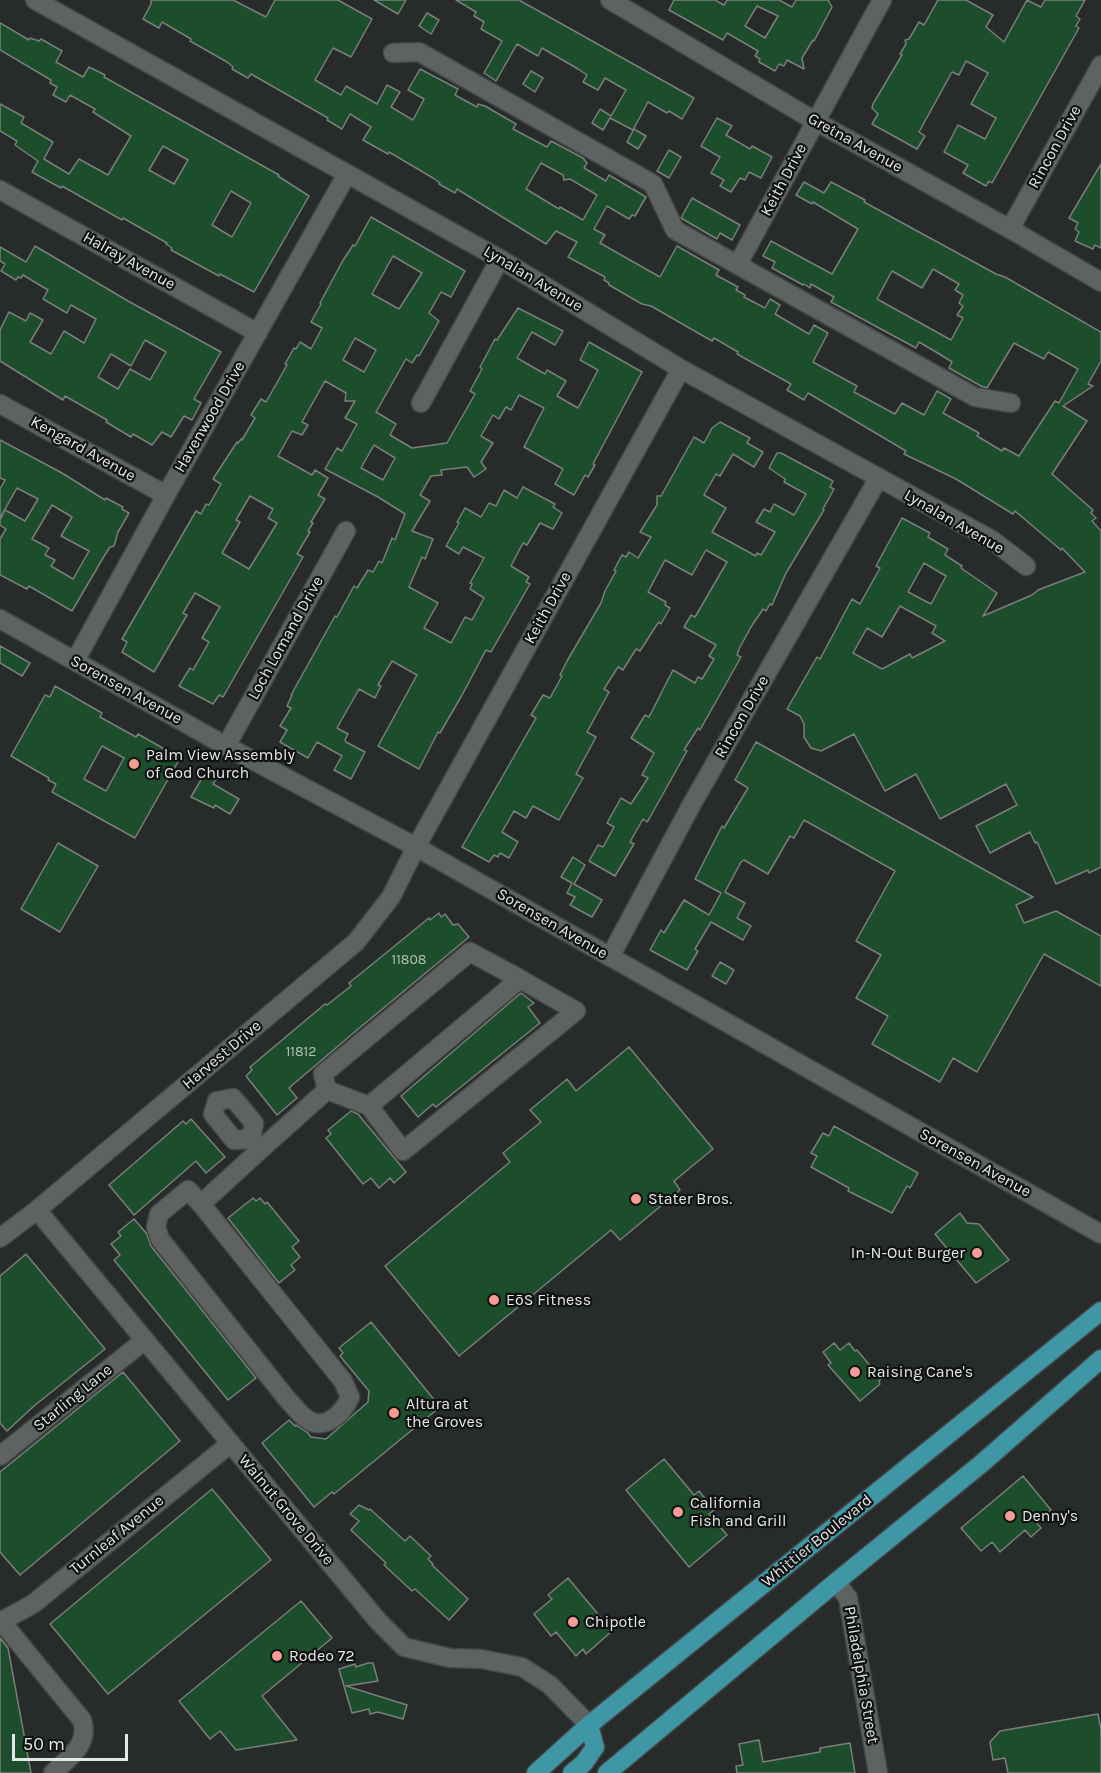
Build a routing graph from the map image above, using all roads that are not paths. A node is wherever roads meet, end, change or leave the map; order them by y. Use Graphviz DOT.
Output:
graph roads {
  1 [pos="35,0"];
  2 [pos="610,0"];
  3 [pos="882,0"];
  4 [pos="636,6"];
  5 [pos="393,54"];
  6 [pos="1101,65"];
  7 [pos="815,121"];
  8 [pos="347,174"];
  9 [pos="0,190"];
  10 [pos="1010,228"];
  11 [pos="500,259"];
  12 [pos="738,264"];
  13 [pos="1101,282"];
  14 [pos="258,333"];
  15 [pos="681,369"];
  16 [pos="421,403"];
  17 [pos="1011,403"];
  18 [pos="0,404"];
  19 [pos="878,479"];
  20 [pos="166,495"];
  21 [pos="346,531"];
  22 [pos="1026,566"];
  23 [pos="0,619"];
  24 [pos="75,661"];
  25 [pos="226,746"];
  26 [pos="416,848"];
  27 [pos="610,957"];
  28 [pos="519,979"];
  29 [pos="195,1077"];
  30 [pos="327,1090"];
  31 [pos="217,1101"];
  32 [pos="369,1106"];
  33 [pos="246,1113"];
  34 [pos="226,1130"];
  35 [pos="255,1145"];
  36 [pos="201,1204"];
  37 [pos="37,1210"];
  38 [pos="1101,1234"];
  39 [pos="0,1238"];
  40 [pos="1101,1311"];
  41 [pos="145,1340"];
  42 [pos="1101,1359"];
  43 [pos="231,1443"];
  44 [pos="0,1456"];
  45 [pos="836,1582"];
  46 [pos="3,1616"];
  47 [pos="589,1725"];
  48 [pos="53,1773"];
  49 [pos="536,1773"];
  50 [pos="572,1773"];
  51 [pos="607,1773"];
  52 [pos="878,1773"];
  1 -- 8 [label="street, Lynalan Avenue"];
  2 -- 4 [label="street, Gretna Avenue"];
  3 -- 7 [label="street, Keith Drive"];
  4 -- 7 [label="street, Gretna Avenue"];
  5 -- 12 [label="street"];
  6 -- 10 [label="street, Rincon Drive"];
  7 -- 10 [label="street, Gretna Avenue"];
  7 -- 12 [label="street, Keith Drive"];
  8 -- 11 [label="street, Lynalan Avenue"];
  8 -- 14 [label="street, Havenwood Drive"];
  9 -- 14 [label="street, Halray Avenue"];
  10 -- 13 [label="street, Gretna Avenue"];
  11 -- 15 [label="street, Lynalan Avenue"];
  11 -- 16 [label="street"];
  12 -- 17 [label="street"];
  14 -- 20 [label="street, Havenwood Drive"];
  15 -- 19 [label="street, Lynalan Avenue"];
  15 -- 26 [label="street, Keith Drive"];
  18 -- 20 [label="street, Kengard Avenue"];
  19 -- 22 [label="street, Lynalan Avenue"];
  19 -- 27 [label="street, Rincon Drive"];
  20 -- 24 [label="street, Havenwood Drive"];
  21 -- 25 [label="street, Loch Lomand Drive"];
  23 -- 24 [label="street, Sorensen Avenue"];
  24 -- 25 [label="street, Sorensen Avenue"];
  25 -- 26 [label="street, Sorensen Avenue"];
  26 -- 27 [label="street, Sorensen Avenue"];
  26 -- 29 [label="street, Harvest Drive"];
  27 -- 38 [label="street, Sorensen Avenue"];
  28 -- 30 [label="street"];
  28 -- 32 [label="street"];
  28 -- 32 [label="street"];
  29 -- 31 [label="street"];
  29 -- 37 [label="street, Harvest Drive"];
  30 -- 32 [label="street"];
  30 -- 35 [label="street"];
  31 -- 33 [label="street"];
  31 -- 34 [label="street"];
  33 -- 34 [label="street"];
  33 -- 35 [label="street"];
  34 -- 35 [label="street"];
  35 -- 36 [label="street"];
  36 -- 36 [label="street"];
  37 -- 39 [label="street, Harvest Drive"];
  37 -- 41 [label="street, Walnut Grove Drive"];
  40 -- 47 [label="main road, Whittier Boulevard"];
  41 -- 43 [label="street, Walnut Grove Drive"];
  41 -- 44 [label="street, Starling Lane"];
  42 -- 45 [label="main road"];
  43 -- 46 [label="street, Turnleaf Avenue"];
  43 -- 47 [label="street, Walnut Grove Drive"];
  45 -- 51 [label="main road"];
  45 -- 52 [label="street, Philadelphia Street"];
  46 -- 48 [label="street"];
  47 -- 49 [label="main road, Whittier Boulevard"];
  47 -- 50 [label="main road"];
}
